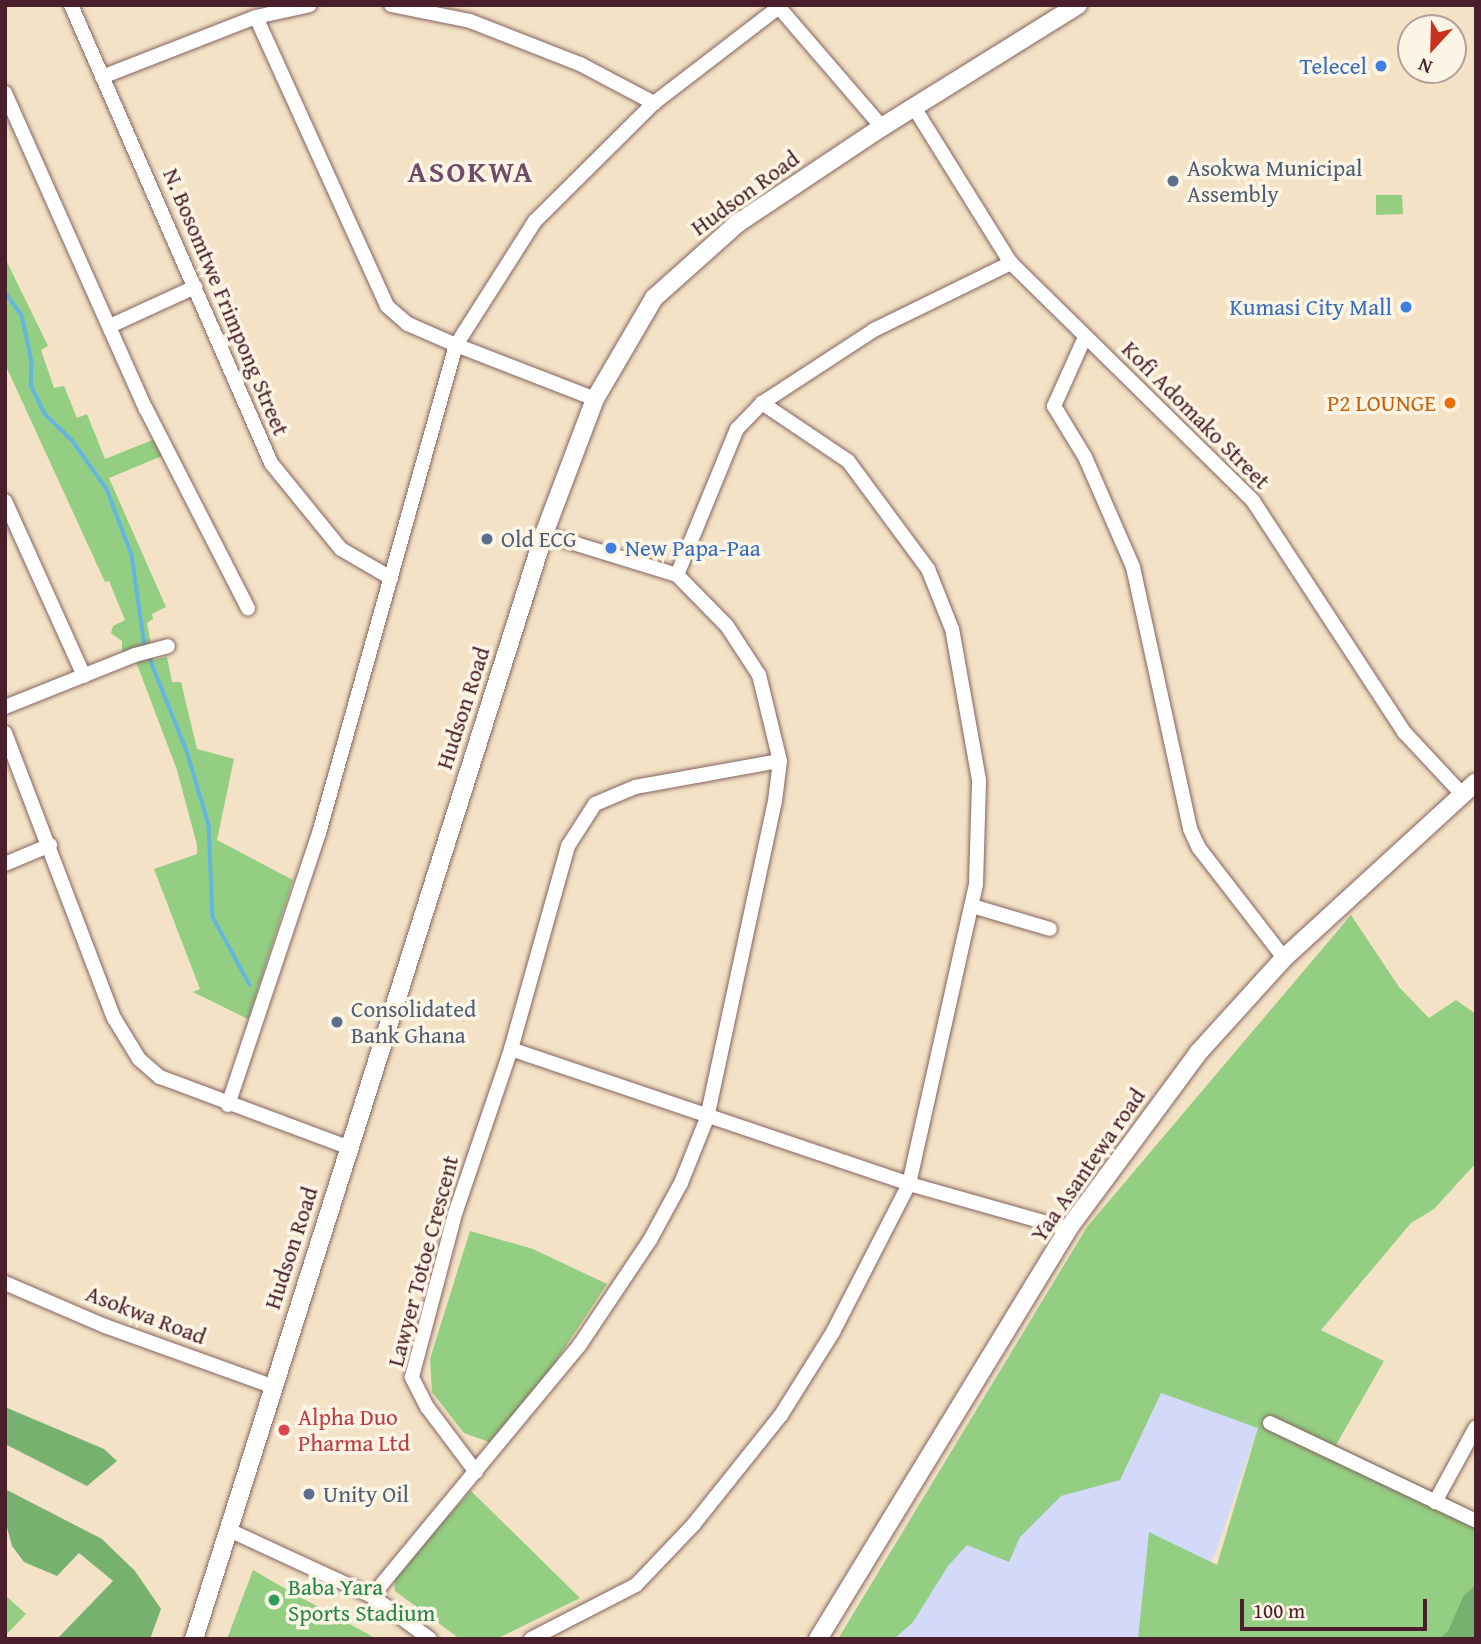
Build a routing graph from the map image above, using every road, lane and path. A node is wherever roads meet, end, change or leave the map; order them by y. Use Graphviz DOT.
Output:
graph roads {
  1 [pos="71,5"];
  2 [pos="310,5"];
  3 [pos="391,5"];
  4 [pos="1078,5"];
  5 [pos="778,6"];
  6 [pos="256,17"];
  7 [pos="102,77"];
  8 [pos="5,93"];
  9 [pos="654,103"];
  10 [pos="915,109"];
  11 [pos="882,127"];
  12 [pos="1011,263"];
  13 [pos="195,288"];
  14 [pos="110,326"];
  15 [pos="1085,337"];
  16 [pos="456,345"];
  17 [pos="594,399"];
  18 [pos="762,403"];
  19 [pos="5,501"];
  20 [pos="544,534"];
  21 [pos="677,575"];
  22 [pos="391,578"];
  23 [pos="248,608"];
  24 [pos="168,646"];
  25 [pos="84,676"];
  26 [pos="5,707"];
  27 [pos="5,733"];
  28 [pos="780,761"];
  29 [pos="1476,782"];
  30 [pos="1462,794"];
  31 [pos="50,845"];
  32 [pos="5,864"];
  33 [pos="972,905"];
  34 [pos="1050,929"];
  35 [pos="1284,958"];
  36 [pos="511,1049"];
  37 [pos="228,1105"];
  38 [pos="707,1118"];
  39 [pos="349,1148"];
  40 [pos="909,1184"];
  41 [pos="1068,1229"];
  42 [pos="5,1283"];
  43 [pos="272,1386"];
  44 [pos="1270,1423"];
  45 [pos="1476,1427"];
  46 [pos="476,1472"];
  47 [pos="1436,1502"];
  48 [pos="1476,1521"];
  49 [pos="229,1530"];
  50 [pos="372,1596"];
  51 [pos="194,1639"];
  52 [pos="430,1639"];
  53 [pos="531,1639"];
  54 [pos="818,1639"];
  1 -- 7 [label="street, N. Bosomtwe Frimpong Street"];
  2 -- 6 [label="street"];
  3 -- 9 [label="street"];
  4 -- 10 [label="street, Hudson Road"];
  5 -- 9 [label="street"];
  5 -- 11 [label="street"];
  6 -- 7 [label="street"];
  6 -- 16 [label="street"];
  7 -- 13 [label="street, N. Bosomtwe Frimpong Street"];
  8 -- 14 [label="street"];
  9 -- 16 [label="street"];
  10 -- 11 [label="street, Hudson Road"];
  10 -- 12 [label="street, Kofi Adomako Street"];
  11 -- 17 [label="street, Hudson Road"];
  12 -- 15 [label="street, Kofi Adomako Street"];
  12 -- 18 [label="street"];
  13 -- 14 [label="street"];
  13 -- 22 [label="street, N. Bosomtwe Frimpong Street"];
  14 -- 23 [label="street"];
  15 -- 30 [label="street, Kofi Adomako Street"];
  15 -- 35 [label="street"];
  16 -- 17 [label="street"];
  16 -- 22 [label="street"];
  17 -- 20 [label="street, Hudson Road"];
  18 -- 21 [label="street"];
  18 -- 33 [label="street"];
  19 -- 25 [label="street"];
  20 -- 21 [label="street"];
  20 -- 39 [label="street, Hudson Road"];
  21 -- 28 [label="street"];
  22 -- 37 [label="street"];
  24 -- 25 [label="street"];
  25 -- 26 [label="street"];
  27 -- 31 [label="street"];
  28 -- 36 [label="street, Lawyer Totoe Crescent"];
  28 -- 38 [label="street"];
  29 -- 30 [label="street, Yaa Asantewa road"];
  30 -- 35 [label="street, Yaa Asantewa road"];
  31 -- 32 [label="street"];
  31 -- 37 [label="street"];
  33 -- 34 [label="street"];
  33 -- 40 [label="street"];
  35 -- 41 [label="street, Yaa Asantewa road"];
  36 -- 38 [label="street"];
  36 -- 46 [label="street, Lawyer Totoe Crescent"];
  37 -- 39 [label="street"];
  38 -- 40 [label="street"];
  38 -- 46 [label="street"];
  39 -- 43 [label="street, Hudson Road"];
  40 -- 41 [label="street"];
  40 -- 53 [label="street"];
  41 -- 54 [label="street, Yaa Asantewa road"];
  42 -- 43 [label="street, Asokwa Road"];
  43 -- 49 [label="street, Hudson Road"];
  44 -- 47 [label="street"];
  45 -- 47 [label="street"];
  46 -- 50 [label="street"];
  47 -- 48 [label="street"];
  49 -- 50 [label="street"];
  49 -- 51 [label="street, Hudson Road"];
  50 -- 52 [label="street"];
}
